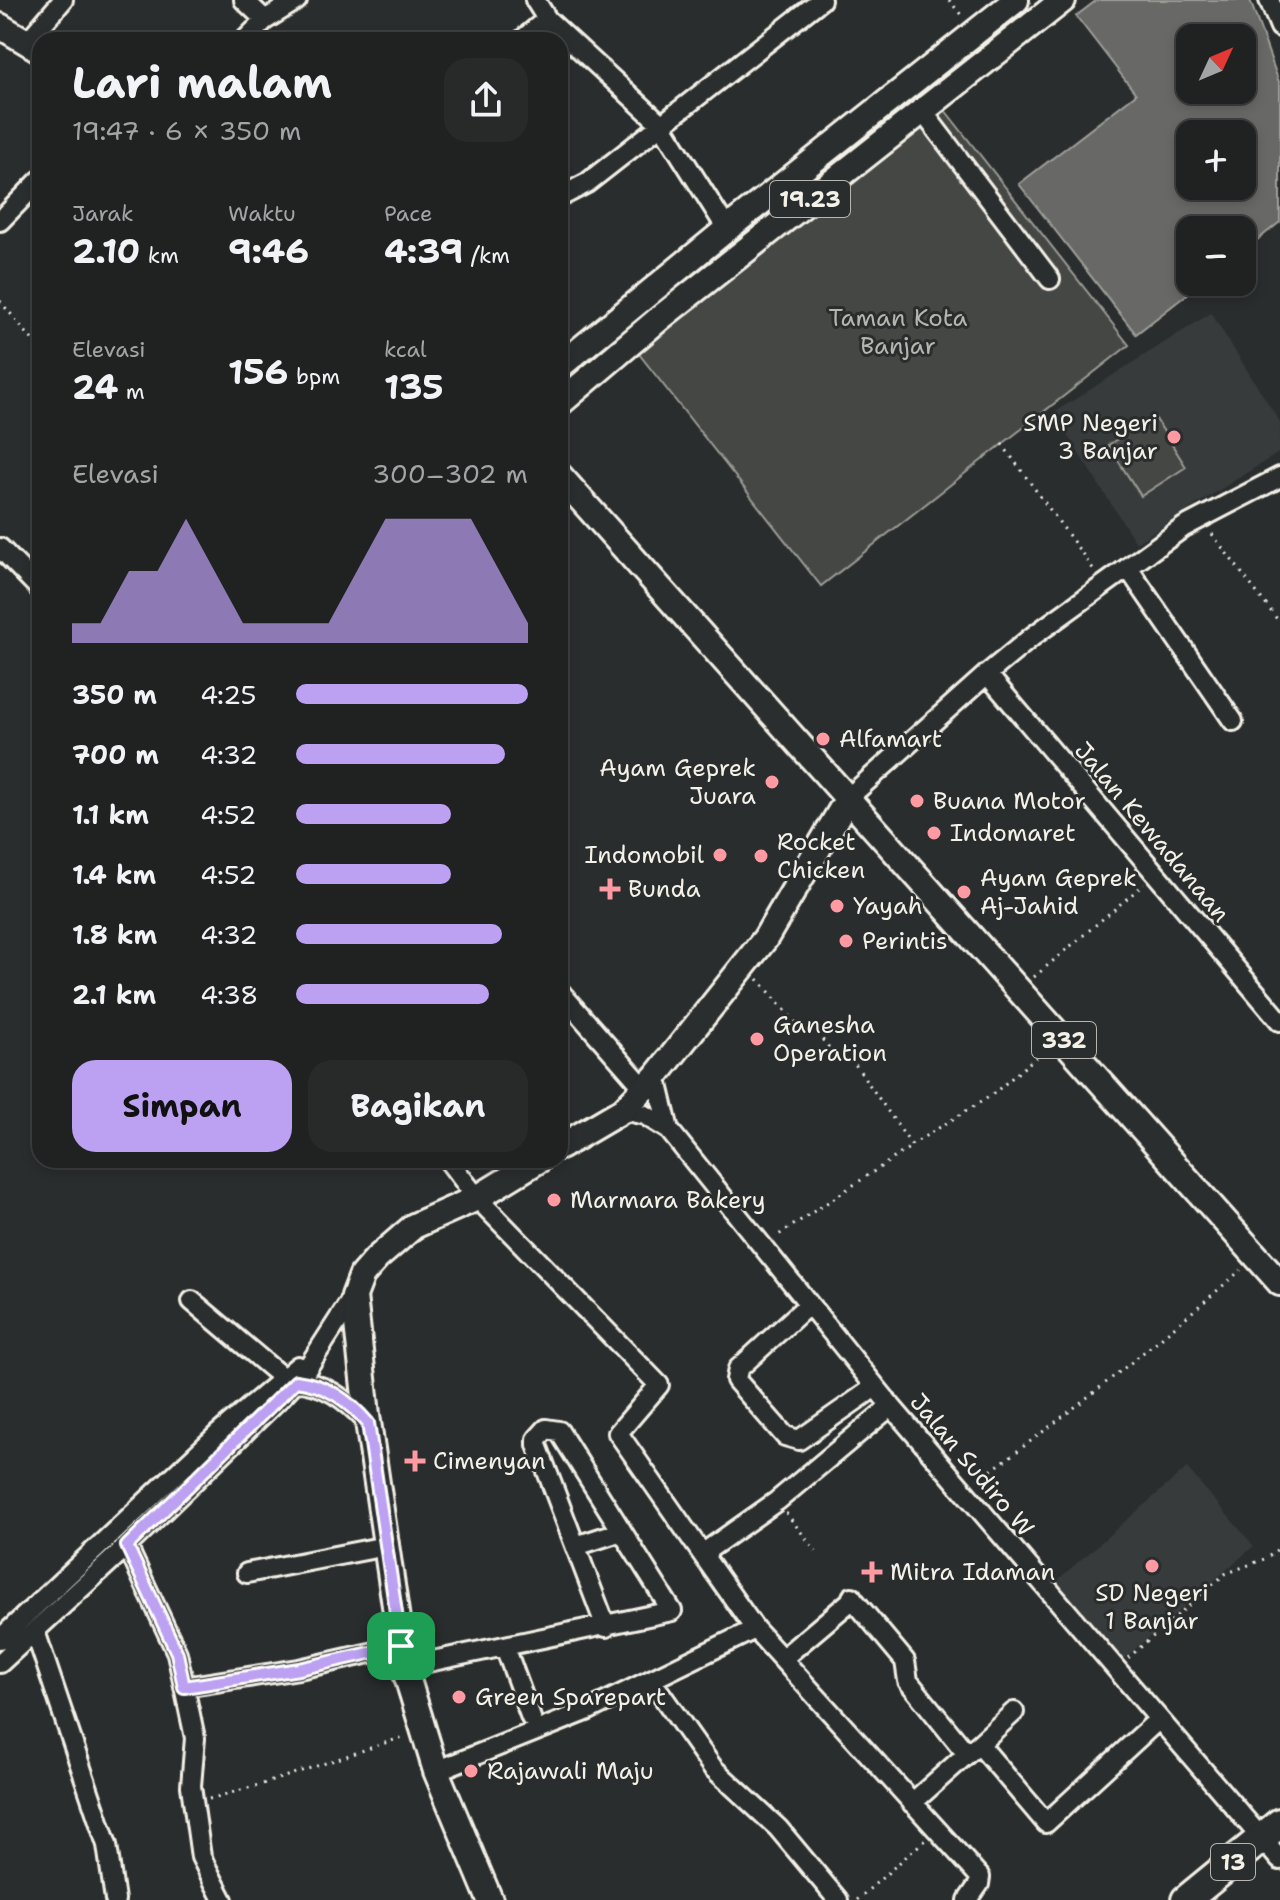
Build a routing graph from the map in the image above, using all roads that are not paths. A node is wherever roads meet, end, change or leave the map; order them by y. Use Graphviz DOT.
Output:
graph roads {
  1 [pos="63,0"];
  2 [pos="244,0"];
  3 [pos="297,0"];
  4 [pos="535,0"];
  5 [pos="821,0"];
  6 [pos="1016,0"];
  7 [pos="1063,0"];
  8 [pos="1269,0"];
  9 [pos="547,19"];
  10 [pos="265,20"];
  11 [pos="0,26"];
  12 [pos="1280,27"];
  13 [pos="43,32"];
  14 [pos="253,32"];
  15 [pos="532,32"];
  16 [pos="561,32"];
  17 [pos="568,38"];
  18 [pos="32,45"];
  19 [pos="923,112"];
  20 [pos="874,115"];
  21 [pos="661,124"];
  22 [pos="890,136"];
  23 [pos="32,188"];
  24 [pos="568,193"];
  25 [pos="0,221"];
  26 [pos="727,229"];
  27 [pos="1050,279"];
  28 [pos="568,359"];
  29 [pos="568,397"];
  30 [pos="1280,477"];
  31 [pos="568,485"];
  32 [pos="0,548"];
  33 [pos="1128,568"];
  34 [pos="32,581"];
  35 [pos="987,674"];
  36 [pos="1233,721"];
  37 [pos="848,798"];
  38 [pos="568,1000"];
  39 [pos="1280,1021"];
  40 [pos="650,1082"];
  41 [pos="623,1110"];
  42 [pos="669,1130"];
  43 [pos="568,1142"];
  44 [pos="454,1168"];
  45 [pos="526,1168"];
  46 [pos="477,1198"];
  47 [pos="1280,1283"];
  48 [pos="192,1301"];
  49 [pos="808,1305"];
  50 [pos="355,1306"];
  51 [pos="285,1381"];
  52 [pos="875,1387"];
  53 [pos="891,1406"];
  54 [pos="368,1423"];
  55 [pos="622,1531"];
  56 [pos="127,1546"];
  57 [pos="386,1546"];
  58 [pos="576,1546"];
  59 [pos="705,1558"];
  60 [pos="247,1573"];
  61 [pos="606,1627"];
  62 [pos="755,1629"];
  63 [pos="35,1631"];
  64 [pos="0,1639"];
  65 [pos="505,1647"];
  66 [pos="402,1657"];
  67 [pos="782,1659"];
  68 [pos="0,1663"];
  69 [pos="651,1680"];
  70 [pos="184,1687"];
  71 [pos="1014,1712"];
  72 [pos="531,1718"];
  73 [pos="1158,1720"];
  74 [pos="973,1749"];
  75 [pos="436,1771"];
  76 [pos="912,1803"];
  77 [pos="1271,1831"];
  78 [pos="1280,1860"];
  79 [pos="836,1899"];
  80 [pos="115,1900"];
  81 [pos="223,1900"];
  82 [pos="490,1900"];
  83 [pos="968,1900"];
  84 [pos="1186,1900"];
  1 -- 13 [label="street"];
  2 -- 10 [label="street"];
  3 -- 10 [label="street"];
  4 -- 9 [label="street"];
  5 -- 21 [label="street"];
  6 -- 20 [label="main road, 19.23"];
  7 -- 19 [label="main road, 19.23"];
  8 -- 12 [label="street"];
  9 -- 15 [label="street"];
  9 -- 16 [label="street"];
  10 -- 14 [label="street"];
  11 -- 18 [label="main road"];
  17 -- 21 [label="street"];
  19 -- 22 [label="main road, 19.23"];
  19 -- 27 [label="street"];
  20 -- 22 [label="main road"];
  20 -- 26 [label="main road, 19.23"];
  21 -- 24 [label="street"];
  21 -- 26 [label="street"];
  22 -- 29 [label="main road, 19.23"];
  23 -- 25 [label="street"];
  26 -- 28 [label="main road, 19.23"];
  30 -- 33 [label="street"];
  31 -- 37 [label="main road, 332"];
  32 -- 34 [label="street"];
  33 -- 35 [label="street"];
  33 -- 36 [label="street"];
  35 -- 37 [label="street"];
  35 -- 39 [label="street, Jalan Kewadanaan"];
  37 -- 40 [label="main road"];
  37 -- 47 [label="main road, 332"];
  38 -- 40 [label="street"];
  40 -- 41 [label="main road"];
  40 -- 42 [label="street"];
  41 -- 42 [label="street"];
  41 -- 43 [label="main road"];
  42 -- 49 [label="street, Jalan Sudiro W"];
  44 -- 46 [label="street"];
  45 -- 46 [label="main road"];
  46 -- 50 [label="main road"];
  46 -- 59 [label="street"];
  48 -- 51 [label="street"];
  49 -- 52 [label="street, Jalan Sudiro W"];
  49 -- 52 [label="street"];
  50 -- 51 [label="street"];
  50 -- 54 [label="main road"];
  51 -- 54 [label="street"];
  51 -- 56 [label="street"];
  51 -- 64 [label="street"];
  52 -- 53 [label="street, Jalan Sudiro W"];
  53 -- 59 [label="street"];
  53 -- 73 [label="street, Jalan Sudiro W"];
  54 -- 57 [label="main road"];
  55 -- 58 [label="street"];
  55 -- 58 [label="street"];
  55 -- 61 [label="street"];
  56 -- 63 [label="street"];
  56 -- 70 [label="street"];
  57 -- 60 [label="street"];
  57 -- 66 [label="main road"];
  58 -- 61 [label="street"];
  59 -- 62 [label="street"];
  61 -- 65 [label="street"];
  62 -- 67 [label="street"];
  62 -- 69 [label="street"];
  63 -- 68 [label="street"];
  63 -- 80 [label="street"];
  65 -- 66 [label="street"];
  65 -- 72 [label="street"];
  66 -- 70 [label="street"];
  66 -- 75 [label="main road"];
  67 -- 74 [label="street"];
  67 -- 76 [label="street"];
  69 -- 75 [label="street"];
  69 -- 79 [label="street"];
  70 -- 81 [label="street"];
  71 -- 74 [label="street"];
  73 -- 74 [label="street"];
  73 -- 77 [label="street, Jalan Sudiro W"];
  74 -- 76 [label="street"];
  75 -- 82 [label="main road"];
  76 -- 83 [label="street"];
  77 -- 78 [label="street, Jalan Sudiro W"];
  77 -- 84 [label="highway, 13"];
}
